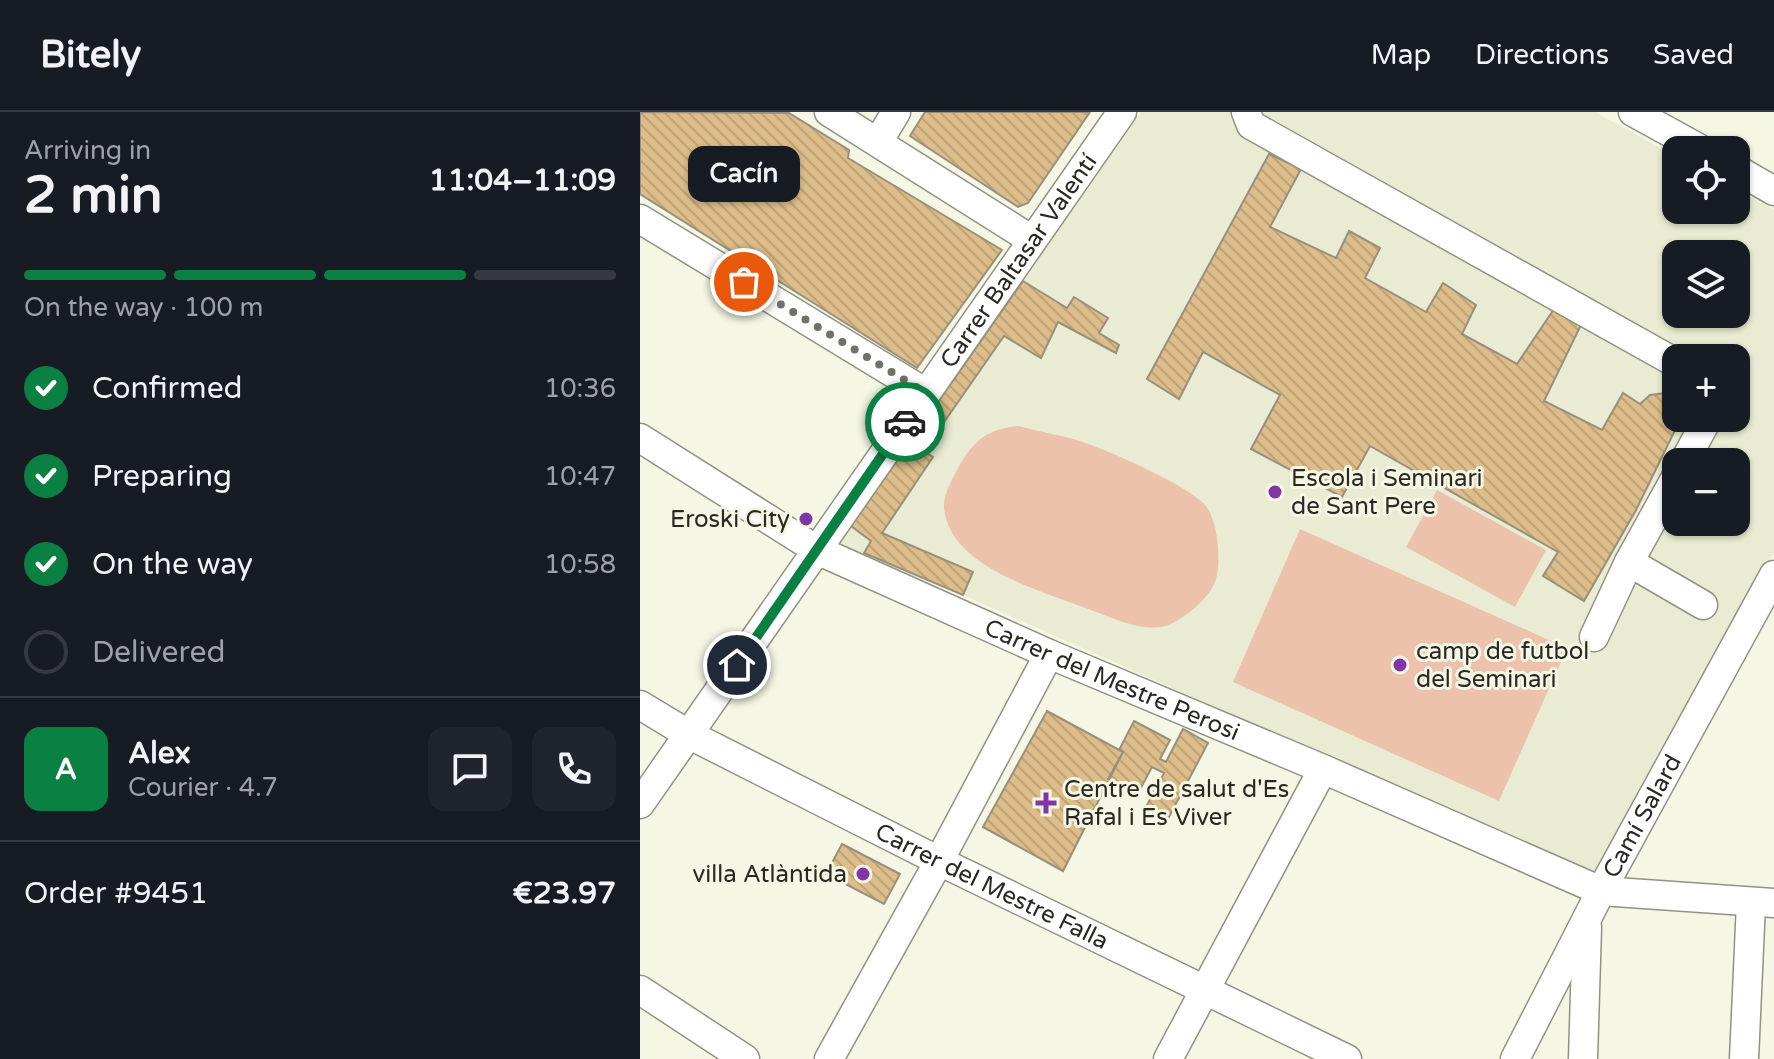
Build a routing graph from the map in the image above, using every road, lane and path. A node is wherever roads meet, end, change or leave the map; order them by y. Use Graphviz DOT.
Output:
graph roads {
  1 [pos="829,112"];
  2 [pos="896,112"];
  3 [pos="1122,112"];
  4 [pos="1246,112"];
  5 [pos="1633,112"];
  6 [pos="1677,136"];
  7 [pos="878,142"];
  8 [pos="1750,177"];
  9 [pos="1774,191"];
  10 [pos="640,219"];
  11 [pos="1032,240"];
  12 [pos="1662,355"];
  13 [pos="926,393"];
  14 [pos="640,438"];
  15 [pos="1662,502"];
  16 [pos="817,550"];
  17 [pos="1629,562"];
  18 [pos="1774,575"];
  19 [pos="1703,605"];
  20 [pos="1594,637"];
  21 [pos="1049,654"];
  22 [pos="640,705"];
  23 [pos="688,734"];
  24 [pos="1323,769"];
  25 [pos="640,804"];
  26 [pos="939,861"];
  27 [pos="1601,891"];
  28 [pos="1762,903"];
  29 [pos="1587,918"];
  30 [pos="640,990"];
  31 [pos="1206,990"];
  32 [pos="745,1059"];
  33 [pos="829,1059"];
  34 [pos="1168,1059"];
  35 [pos="1347,1059"];
  36 [pos="1515,1059"];
  37 [pos="1583,1059"];
  38 [pos="1744,1059"];
  1 -- 7 [label="street"];
  2 -- 7 [label="street"];
  3 -- 11 [label="street, Carrer Baltasar Valentí"];
  4 -- 12 [label="street"];
  5 -- 6 [label="street"];
  7 -- 11 [label="street"];
  8 -- 9 [label="street"];
  10 -- 13 [label="street"];
  11 -- 13 [label="street, Carrer Baltasar Valentí"];
  13 -- 16 [label="street, Carrer Baltasar Valentí"];
  14 -- 16 [label="street, Carrer del Mestre Perosi"];
  15 -- 17 [label="street"];
  16 -- 21 [label="street, Carrer del Mestre Perosi"];
  16 -- 23 [label="street, Carrer Baltasar Valentí"];
  17 -- 19 [label="street"];
  17 -- 20 [label="street"];
  18 -- 27 [label="street, Camí Salard"];
  21 -- 24 [label="street, Carrer del Mestre Perosi"];
  21 -- 26 [label="street"];
  22 -- 23 [label="street, Carrer del Mestre Falla"];
  23 -- 25 [label="street, Carrer Baltasar Valentí"];
  23 -- 26 [label="street, Carrer del Mestre Falla"];
  24 -- 27 [label="street, Carrer del Mestre Perosi"];
  24 -- 31 [label="street"];
  26 -- 31 [label="street, Carrer del Mestre Falla"];
  26 -- 33 [label="street"];
  27 -- 28 [label="street, Carrer del Mestre Perosi"];
  27 -- 29 [label="street, Camí Salard"];
  28 -- 38 [label="street"];
  29 -- 36 [label="street, Camí Salard"];
  29 -- 37 [label="street"];
  30 -- 32 [label="street"];
  31 -- 34 [label="street"];
  31 -- 35 [label="street, Carrer del Mestre Falla"];
}
